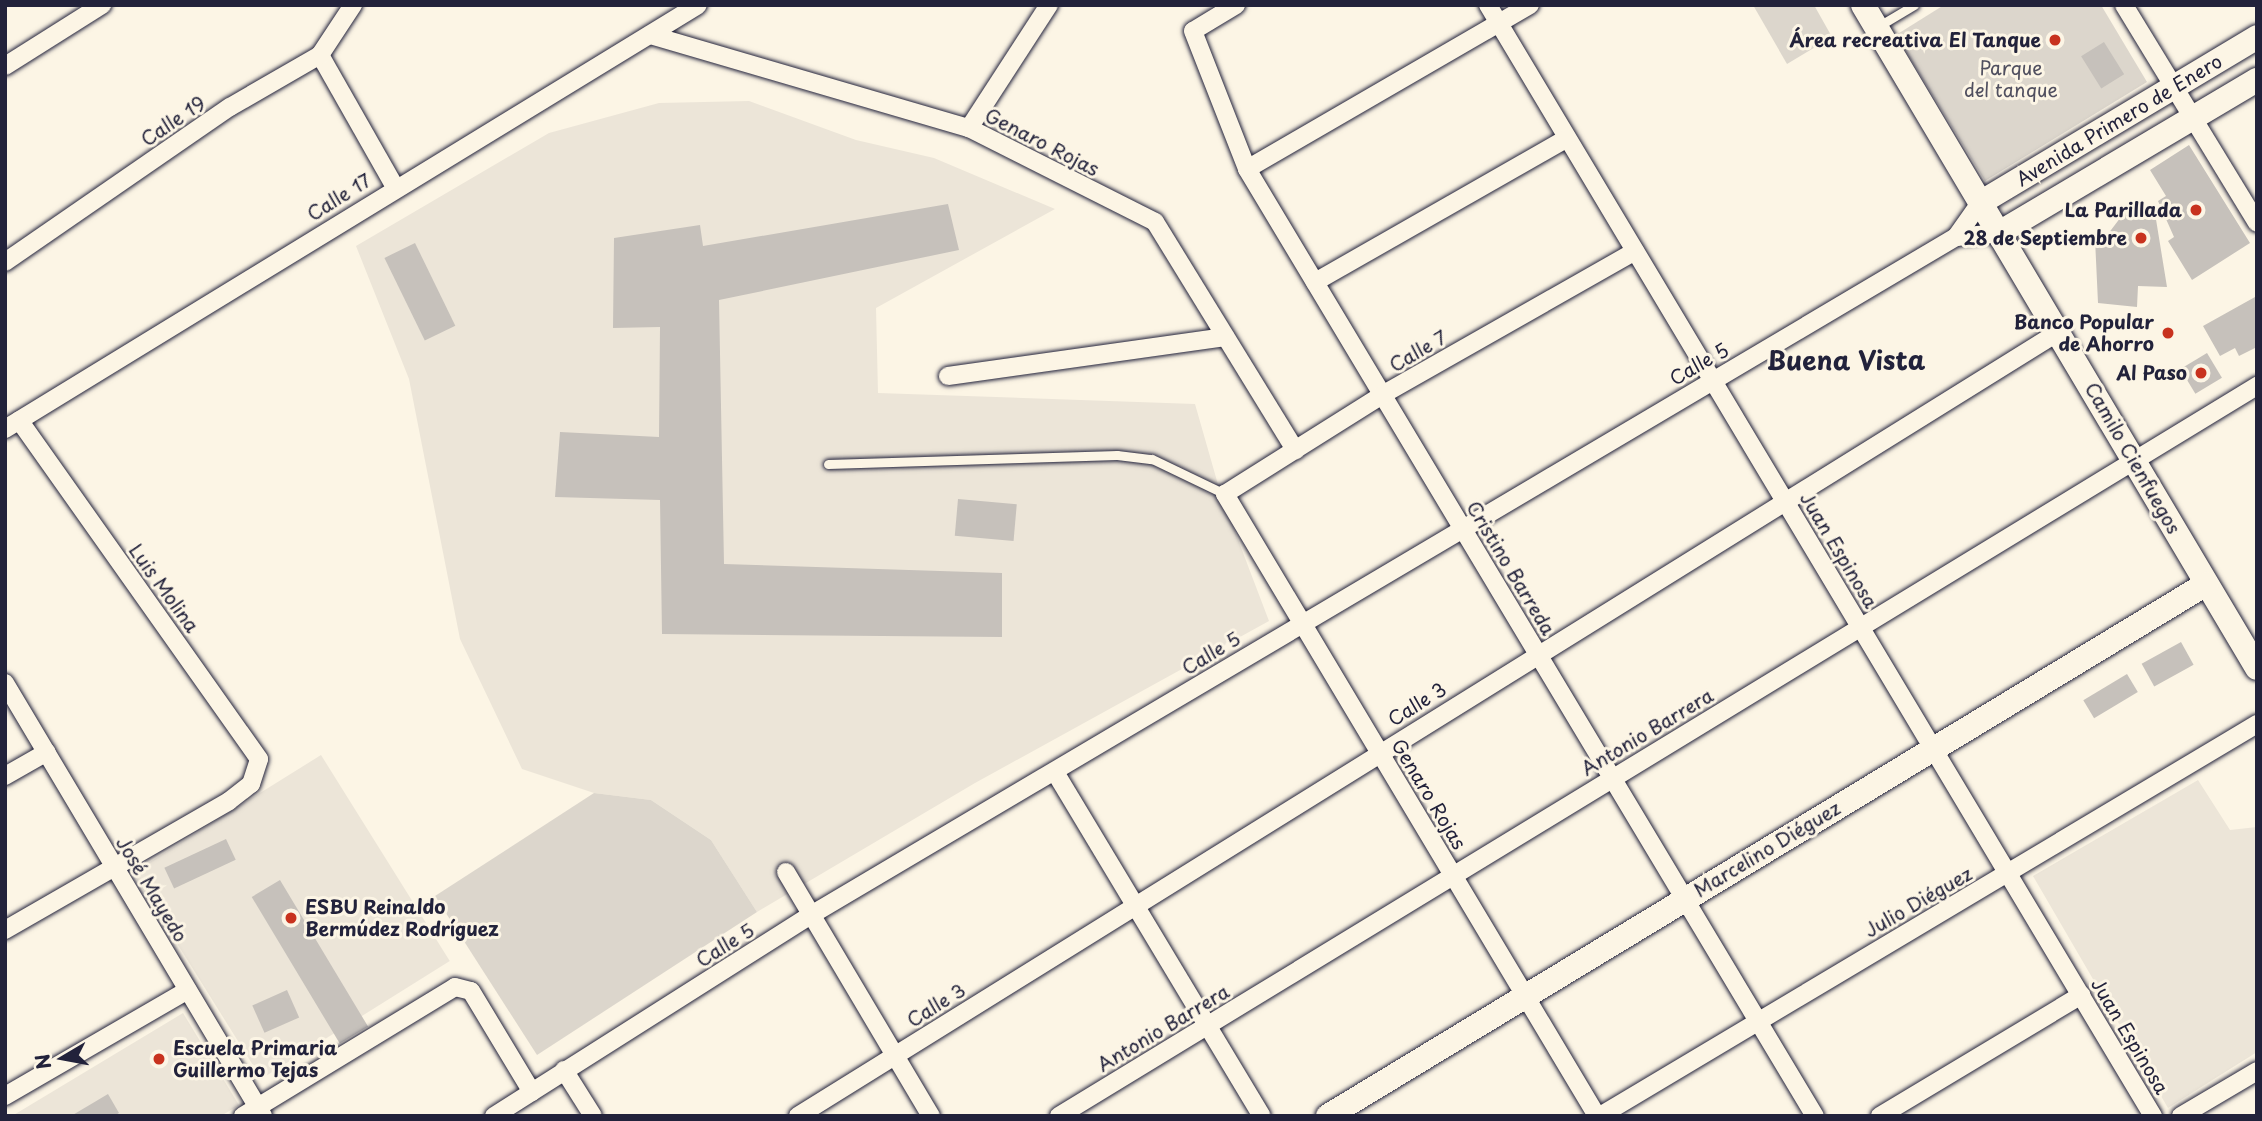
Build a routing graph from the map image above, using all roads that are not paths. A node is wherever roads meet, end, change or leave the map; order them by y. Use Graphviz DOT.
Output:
graph roads {
  1 [pos="102,5"];
  2 [pos="353,5"];
  3 [pos="698,5"];
  4 [pos="1049,5"];
  5 [pos="1236,5"];
  6 [pos="1488,5"];
  7 [pos="1530,5"];
  8 [pos="1863,5"];
  9 [pos="1914,5"];
  10 [pos="2124,5"];
  11 [pos="1499,24"];
  12 [pos="1876,28"];
  13 [pos="649,35"];
  14 [pos="2257,37"];
  15 [pos="320,55"];
  16 [pos="5,66"];
  17 [pos="2257,80"];
  18 [pos="2176,86"];
  19 [pos="2194,118"];
  20 [pos="969,128"];
  21 [pos="1567,138"];
  22 [pos="1247,169"];
  23 [pos="396,187"];
  24 [pos="1989,217"];
  25 [pos="2257,223"];
  26 [pos="1956,237"];
  27 [pos="1635,251"];
  28 [pos="5,262"];
  29 [pos="1315,282"];
  30 [pos="2060,331"];
  31 [pos="1225,337"];
  32 [pos="948,376"];
  33 [pos="1714,380"];
  34 [pos="2257,386"];
  35 [pos="1382,395"];
  36 [pos="12,425"];
  37 [pos="1295,450"];
  38 [pos="2134,460"];
  39 [pos="828,464"];
  40 [pos="1226,494"];
  41 [pos="1785,502"];
  42 [pos="1462,526"];
  43 [pos="2206,583"];
  44 [pos="1303,622"];
  45 [pos="1861,627"];
  46 [pos="1537,653"];
  47 [pos="2257,668"];
  48 [pos="5,683"];
  49 [pos="2257,724"];
  50 [pos="1934,749"];
  51 [pos="1379,751"];
  52 [pos="47,752"];
  53 [pos="1055,772"];
  54 [pos="5,776"];
  55 [pos="1612,778"];
  56 [pos="114,865"];
  57 [pos="786,872"];
  58 [pos="2008,874"];
  59 [pos="1453,875"];
  60 [pos="1684,898"];
  61 [pos="1135,906"];
  62 [pos="811,915"];
  63 [pos="5,930"];
  64 [pos="188,990"];
  65 [pos="2081,995"];
  66 [pos="1526,996"];
  67 [pos="1757,1020"];
  68 [pos="1207,1026"];
  69 [pos="895,1056"];
  70 [pos="565,1070"];
  71 [pos="2257,1070"];
  72 [pos="532,1093"];
  73 [pos="5,1096"];
  74 [pos="255,1113"];
  75 [pos="494,1116"];
  76 [pos="593,1116"];
  77 [pos="798,1116"];
  78 [pos="931,1116"];
  79 [pos="1059,1116"];
  80 [pos="1262,1116"];
  81 [pos="1328,1116"];
  82 [pos="1598,1116"];
  83 [pos="1815,1116"];
  84 [pos="1880,1116"];
  85 [pos="2153,1116"];
  86 [pos="2181,1116"];
  1 -- 16 [label="street"];
  2 -- 15 [label="street, Calle 19"];
  3 -- 13 [label="street, Calle 17"];
  4 -- 20 [label="street"];
  5 -- 22 [label="street, Cristino Barreda"];
  6 -- 11 [label="street, Juan Espinosa"];
  7 -- 11 [label="street"];
  8 -- 12 [label="street, Camilo Cienfuegos"];
  9 -- 12 [label="lane"];
  10 -- 18 [label="street"];
  11 -- 21 [label="street, Juan Espinosa"];
  11 -- 22 [label="street"];
  12 -- 24 [label="street, Camilo Cienfuegos"];
  13 -- 20 [label="street, Genaro Rojas"];
  13 -- 23 [label="street, Calle 17"];
  14 -- 18 [label="street, Avenida Primero de Enero"];
  15 -- 23 [label="street"];
  15 -- 28 [label="street, Calle 19"];
  17 -- 19 [label="street, Avenida Primero de Enero"];
  18 -- 19 [label="street"];
  18 -- 24 [label="street, Avenida Primero de Enero"];
  19 -- 24 [label="street, Avenida Primero de Enero"];
  19 -- 25 [label="street"];
  20 -- 31 [label="street, Genaro Rojas"];
  21 -- 27 [label="street, Juan Espinosa"];
  21 -- 29 [label="street"];
  22 -- 29 [label="street, Cristino Barreda"];
  23 -- 36 [label="street, Calle 17"];
  24 -- 26 [label="street, Calle 5"];
  24 -- 26 [label="street, Calle 5"];
  24 -- 30 [label="street, Camilo Cienfuegos"];
  26 -- 33 [label="street, Calle 5"];
  27 -- 33 [label="street, Juan Espinosa"];
  27 -- 35 [label="street, Calle 7"];
  29 -- 35 [label="street, Cristino Barreda"];
  30 -- 38 [label="street, Camilo Cienfuegos"];
  30 -- 41 [label="street, Calle 3"];
  31 -- 32 [label="street"];
  31 -- 37 [label="street, Genaro Rojas"];
  33 -- 41 [label="street, Juan Espinosa"];
  33 -- 42 [label="street, Calle 5"];
  34 -- 38 [label="street, Antonio Barrera"];
  35 -- 37 [label="street, Calle 7"];
  35 -- 42 [label="street, Cristino Barreda"];
  36 -- 56 [label="street, Luis Molina"];
  37 -- 40 [label="street, Calle 7"];
  38 -- 43 [label="street, Camilo Cienfuegos"];
  38 -- 45 [label="street, Antonio Barrera"];
  39 -- 40 [label="lane"];
  40 -- 44 [label="street, Genaro Rojas"];
  41 -- 45 [label="street, Juan Espinosa"];
  41 -- 46 [label="street, Calle 3"];
  42 -- 44 [label="street, Calle 5"];
  42 -- 46 [label="street, Cristino Barreda"];
  43 -- 47 [label="street, Camilo Cienfuegos"];
  43 -- 50 [label="street, Marcelino Diéguez"];
  44 -- 51 [label="street, Genaro Rojas"];
  44 -- 53 [label="street, Calle 5"];
  45 -- 50 [label="street, Juan Espinosa"];
  45 -- 55 [label="street, Antonio Barrera"];
  46 -- 51 [label="street, Calle 3"];
  46 -- 55 [label="street, Cristino Barreda"];
  48 -- 52 [label="street, José Mayedo"];
  49 -- 58 [label="street, Julio Diéguez"];
  50 -- 58 [label="street, Juan Espinosa"];
  50 -- 60 [label="street, Marcelino Diéguez"];
  51 -- 59 [label="street, Genaro Rojas"];
  51 -- 61 [label="street, Calle 3"];
  52 -- 54 [label="street"];
  52 -- 56 [label="street, José Mayedo"];
  53 -- 61 [label="street"];
  53 -- 62 [label="street, Calle 5"];
  55 -- 59 [label="street, Antonio Barrera"];
  55 -- 60 [label="street, Cristino Barreda"];
  56 -- 63 [label="street"];
  56 -- 64 [label="street, José Mayedo"];
  57 -- 62 [label="street"];
  58 -- 65 [label="street, Juan Espinosa"];
  58 -- 67 [label="street, Julio Diéguez"];
  59 -- 66 [label="street, Genaro Rojas"];
  59 -- 68 [label="street, Antonio Barrera"];
  60 -- 66 [label="street, Marcelino Diéguez"];
  60 -- 67 [label="street, Cristino Barreda"];
  61 -- 68 [label="street"];
  61 -- 69 [label="street, Calle 3"];
  62 -- 69 [label="street"];
  62 -- 70 [label="street, Calle 5"];
  64 -- 73 [label="street"];
  64 -- 74 [label="street, José Mayedo"];
  65 -- 84 [label="street"];
  65 -- 85 [label="street, Juan Espinosa"];
  66 -- 81 [label="street, Marcelino Diéguez"];
  66 -- 82 [label="street, Genaro Rojas"];
  67 -- 82 [label="street, Julio Diéguez"];
  67 -- 83 [label="street, Cristino Barreda"];
  68 -- 79 [label="street, Antonio Barrera"];
  68 -- 80 [label="street"];
  69 -- 77 [label="street, Calle 3"];
  69 -- 78 [label="street"];
  70 -- 72 [label="street, Calle 5"];
  70 -- 76 [label="street"];
  71 -- 86 [label="street"];
  72 -- 74 [label="street"];
  72 -- 75 [label="street, Calle 5"];
}
